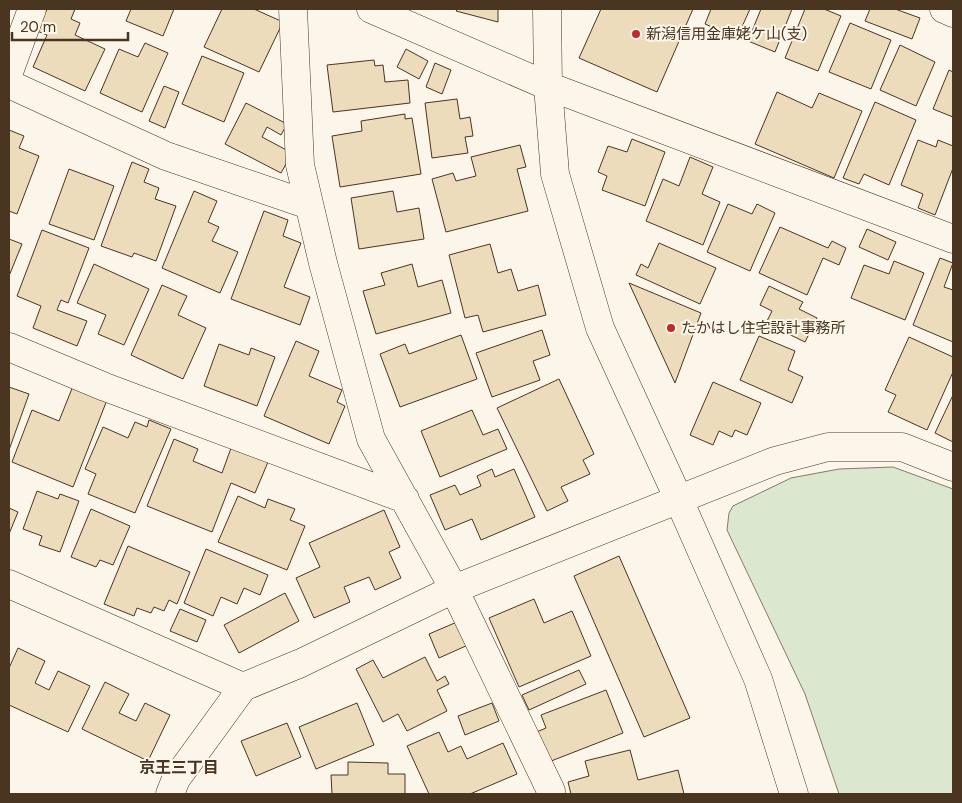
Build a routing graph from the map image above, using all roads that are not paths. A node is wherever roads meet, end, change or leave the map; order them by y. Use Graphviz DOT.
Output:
graph roads {
  1 [pos="32,9"];
  2 [pos="293,9"];
  3 [pos="371,9"];
  4 [pos="547,9"];
  5 [pos="944,9"];
  6 [pos="953,12"];
  7 [pos="9,72"];
  8 [pos="9,84"];
  9 [pos="548,86"];
  10 [pos="309,205"];
  11 [pos="953,239"];
  12 [pos="9,347"];
  13 [pos="953,467"];
  14 [pos="405,499"];
  15 [pos="680,500"];
  16 [pos="9,584"];
  17 [pos="454,589"];
  18 [pos="244,687"];
  19 [pos="551,791"];
  20 [pos="170,794"];
  21 [pos="794,794"];
  1 -- 7 [label="street"];
  2 -- 10 [label="street"];
  3 -- 9 [label="street"];
  4 -- 9 [label="street"];
  5 -- 6 [label="street"];
  8 -- 10 [label="street"];
  9 -- 11 [label="street"];
  9 -- 15 [label="street"];
  10 -- 14 [label="street"];
  12 -- 14 [label="street"];
  13 -- 15 [label="street"];
  14 -- 17 [label="street"];
  15 -- 17 [label="street"];
  15 -- 21 [label="street"];
  16 -- 18 [label="street"];
  17 -- 18 [label="street"];
  17 -- 19 [label="street"];
  18 -- 20 [label="street"];
}
